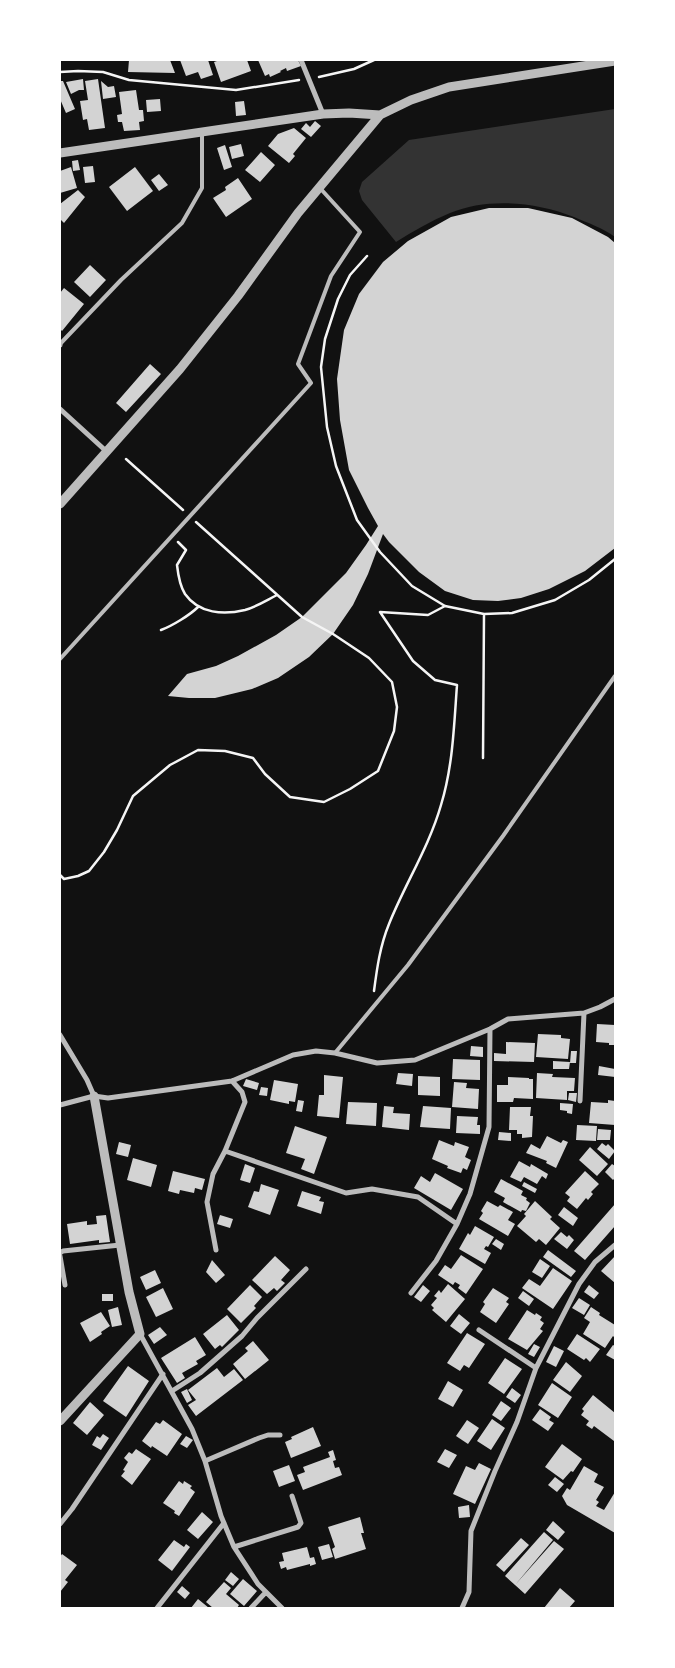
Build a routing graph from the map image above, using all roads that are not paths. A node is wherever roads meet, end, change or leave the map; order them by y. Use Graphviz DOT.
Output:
graph roads {
  1 [pos="302,60"];
  2 [pos="615,61"];
  3 [pos="323,114"];
  4 [pos="380,116"];
  5 [pos="202,132"];
  6 [pos="60,153"];
  7 [pos="319,187"];
  8 [pos="60,345"];
  9 [pos="60,409"];
  10 [pos="106,451"];
  11 [pos="60,504"];
  12 [pos="60,659"];
  13 [pos="615,676"];
  14 [pos="615,999"];
  15 [pos="584,1013"];
  16 [pos="490,1029"];
  17 [pos="60,1035"];
  18 [pos="335,1053"];
  19 [pos="232,1081"];
  20 [pos="94,1096"];
  21 [pos="580,1101"];
  22 [pos="60,1105"];
  23 [pos="225,1151"];
  24 [pos="457,1224"];
  25 [pos="120,1245"];
  26 [pos="615,1245"];
  27 [pos="216,1250"];
  28 [pos="60,1255"];
  29 [pos="306,1270"];
  30 [pos="65,1285"];
  31 [pos="411,1293"];
  32 [pos="479,1330"];
  33 [pos="140,1334"];
  34 [pos="536,1368"];
  35 [pos="163,1374"];
  36 [pos="172,1391"];
  37 [pos="60,1421"];
  38 [pos="280,1435"];
  39 [pos="205,1461"];
  40 [pos="292,1496"];
  41 [pos="224,1523"];
  42 [pos="60,1524"];
  43 [pos="234,1547"];
  44 [pos="266,1592"];
  45 [pos="157,1608"];
  46 [pos="251,1608"];
  47 [pos="282,1608"];
  48 [pos="462,1608"];
  1 -- 3 [label="street"];
  2 -- 4 [label="street"];
  3 -- 4 [label="street"];
  3 -- 5 [label="street"];
  4 -- 7 [label="street"];
  5 -- 6 [label="street"];
  5 -- 8 [label="lane"];
  7 -- 10 [label="street"];
  7 -- 12 [label="lane"];
  9 -- 10 [label="street"];
  10 -- 11 [label="street"];
  13 -- 18 [label="lane"];
  14 -- 15 [label="street"];
  15 -- 16 [label="street"];
  15 -- 21 [label="street"];
  16 -- 18 [label="street"];
  16 -- 24 [label="street"];
  17 -- 20 [label="street"];
  18 -- 19 [label="street"];
  19 -- 20 [label="street"];
  19 -- 23 [label="street"];
  20 -- 22 [label="street"];
  20 -- 25 [label="street"];
  23 -- 24 [label="street"];
  23 -- 27 [label="street"];
  24 -- 31 [label="street"];
  25 -- 28 [label="street"];
  25 -- 33 [label="street"];
  26 -- 34 [label="street"];
  28 -- 30 [label="street"];
  29 -- 36 [label="street"];
  32 -- 34 [label="street"];
  33 -- 35 [label="street"];
  33 -- 37 [label="street"];
  34 -- 48 [label="street"];
  35 -- 36 [label="street"];
  35 -- 42 [label="street"];
  36 -- 39 [label="street"];
  38 -- 39 [label="street"];
  39 -- 41 [label="street"];
  40 -- 43 [label="street"];
  41 -- 43 [label="street"];
  41 -- 45 [label="street"];
  43 -- 44 [label="street"];
  44 -- 46 [label="street"];
  44 -- 47 [label="street"];
}
